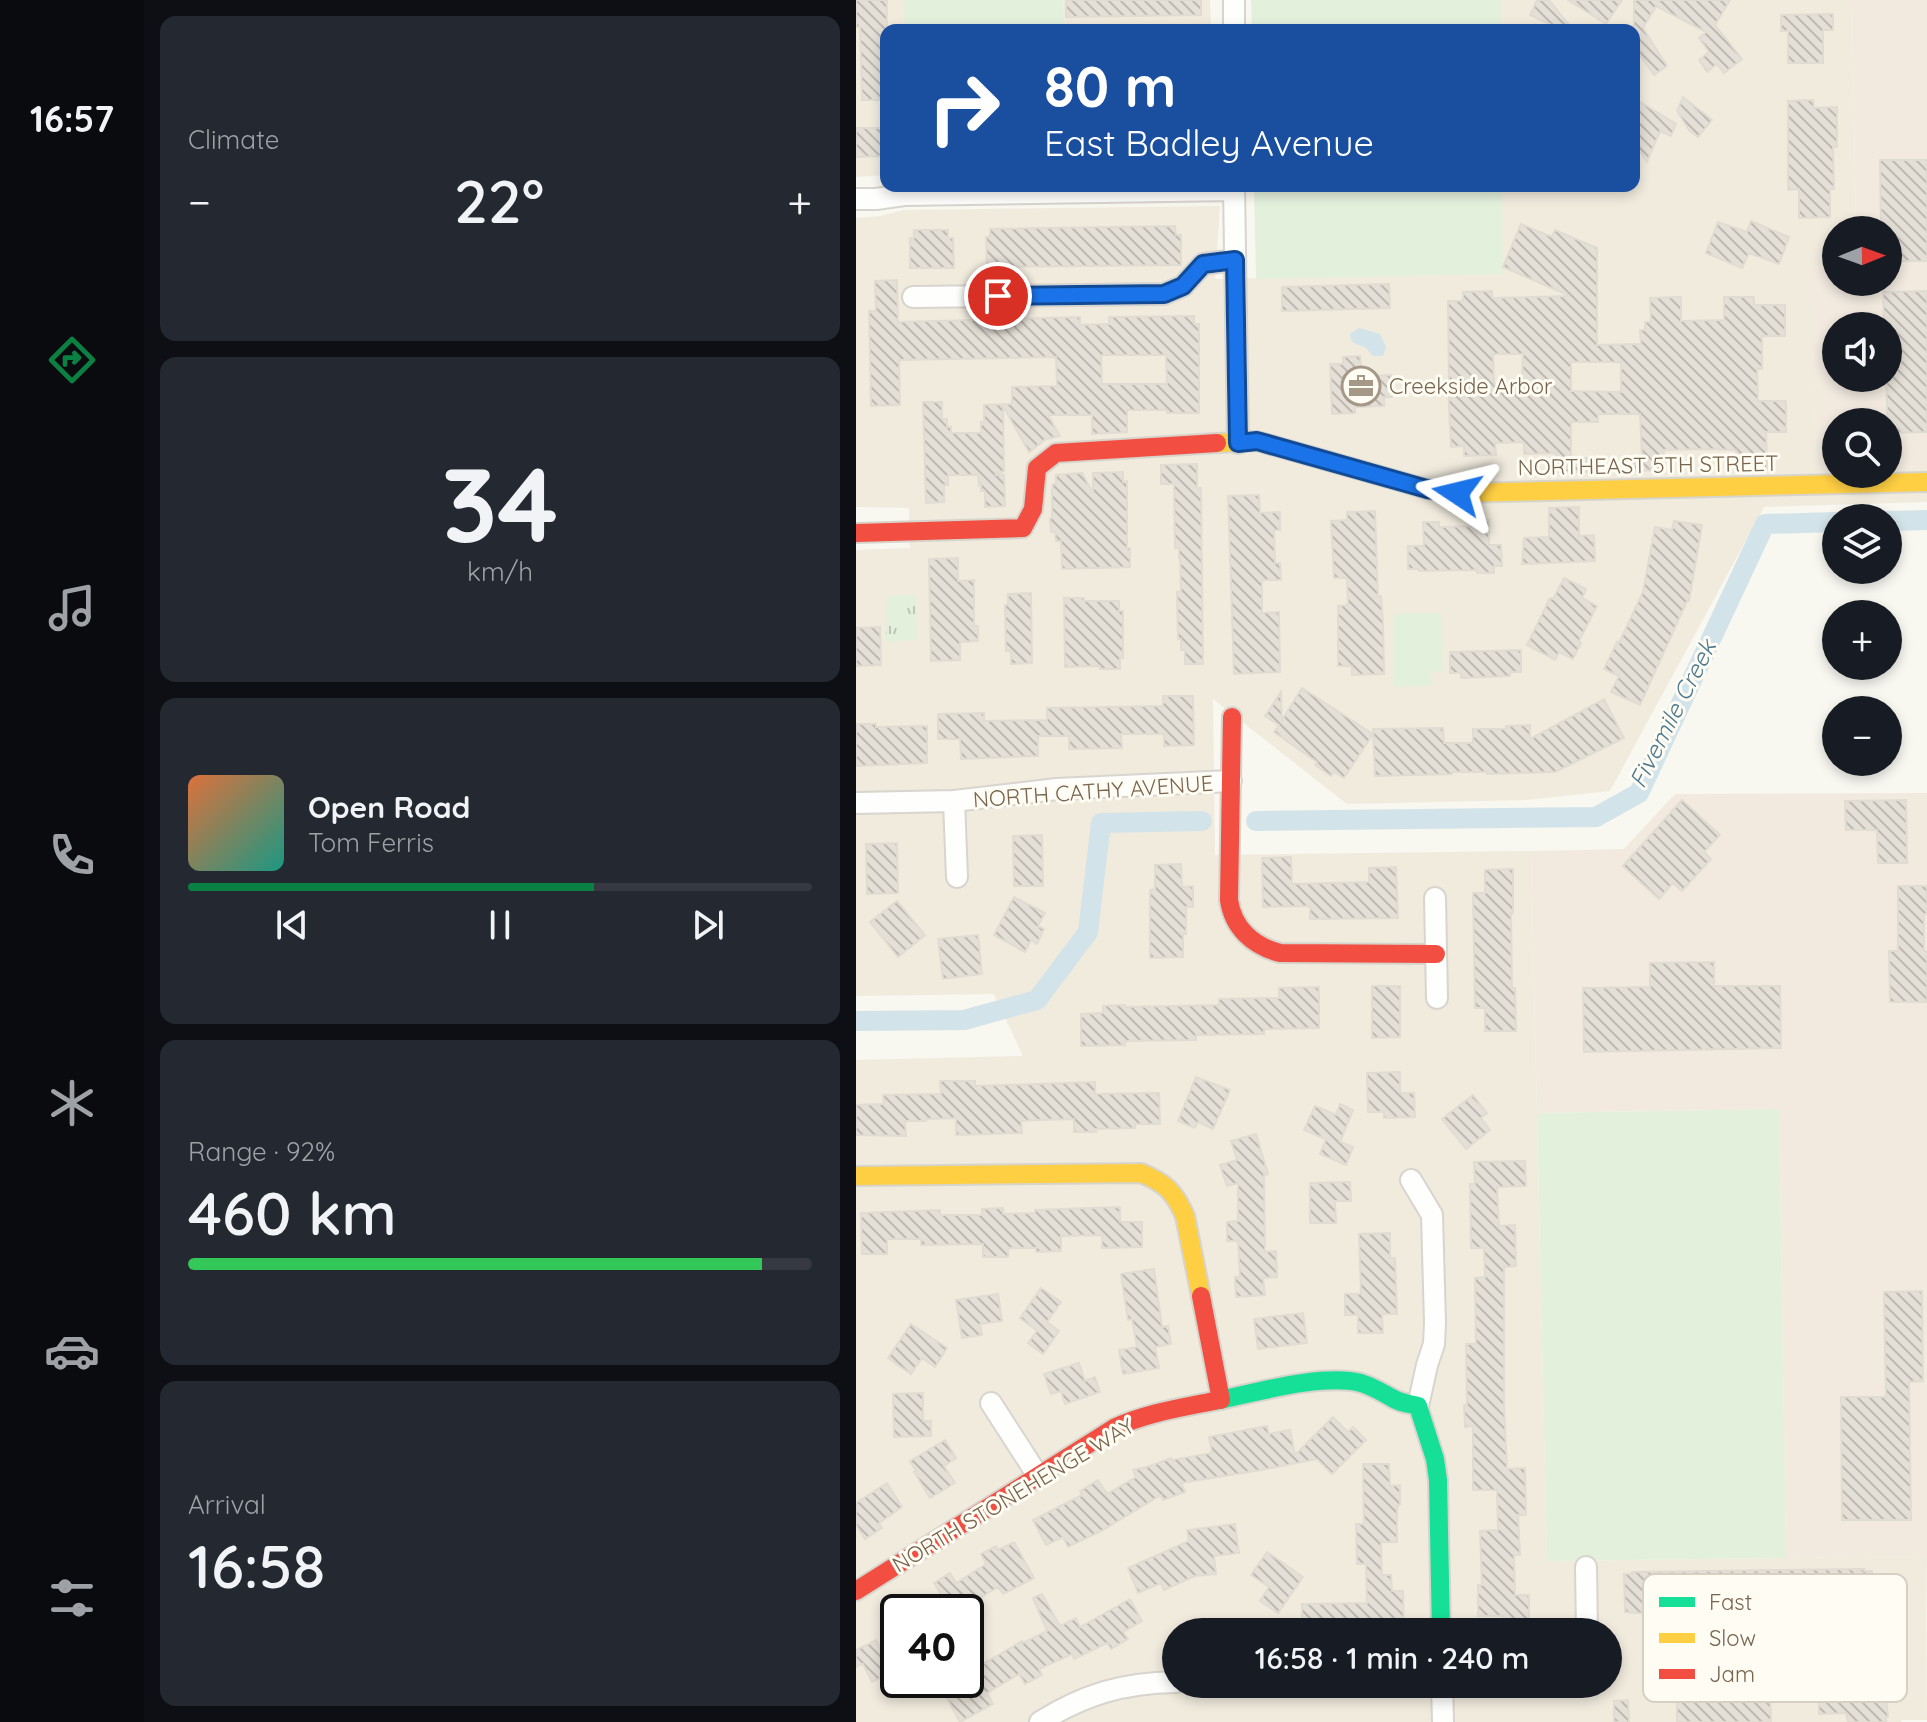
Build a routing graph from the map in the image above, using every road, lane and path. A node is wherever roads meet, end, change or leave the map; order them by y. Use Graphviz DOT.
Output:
graph roads {
  1 [pos="1234,0"];
  2 [pos="1234,24"];
  3 [pos="1045,192"];
  4 [pos="1234,192"];
  5 [pos="856,199"];
  6 [pos="1235,260"];
  7 [pos="913,297"];
  8 [pos="1238,443"];
  9 [pos="1927,482"];
  10 [pos="856,533"];
  11 [pos="1232,717"];
  12 [pos="1231,781"];
  13 [pos="954,801"];
  14 [pos="856,803"];
  15 [pos="957,877"];
  16 [pos="1435,898"];
  17 [pos="1436,954"];
  18 [pos="1437,998"];
  19 [pos="856,1176"];
  20 [pos="1411,1180"];
  21 [pos="1221,1400"];
  22 [pos="991,1403"];
  23 [pos="1418,1406"];
  24 [pos="1038,1476"];
  25 [pos="1586,1567"];
  26 [pos="856,1591"];
  27 [pos="1441,1618"];
  28 [pos="1587,1618"];
  29 [pos="1162,1683"];
  30 [pos="1442,1698"];
  31 [pos="1053,1718"];
  32 [pos="1443,1722"];
  1 -- 2 [label="street"];
  3 -- 5 [label="street"];
  4 -- 6 [label="street"];
  6 -- 7 [label="street"];
  6 -- 8 [label="street"];
  8 -- 9 [label="street, NORTHEAST 5TH STREET"];
  8 -- 10 [label="street, NORTHEAST 5TH STREET"];
  11 -- 12 [label="street"];
  12 -- 13 [label="street, NORTH CATHY AVENUE"];
  12 -- 17 [label="street"];
  13 -- 14 [label="street, NORTH CATHY AVENUE"];
  13 -- 15 [label="street, NORTH CATHY AVENUE"];
  16 -- 17 [label="street"];
  17 -- 18 [label="street"];
  19 -- 21 [label="street"];
  20 -- 23 [label="street"];
  21 -- 23 [label="street, NORTH STONEHENGE WAY"];
  21 -- 24 [label="street, NORTH STONEHENGE WAY"];
  22 -- 24 [label="street"];
  23 -- 27 [label="street"];
  24 -- 26 [label="street, NORTH STONEHENGE WAY"];
  25 -- 28 [label="street"];
  29 -- 31 [label="street"];
  30 -- 32 [label="street"];
}
